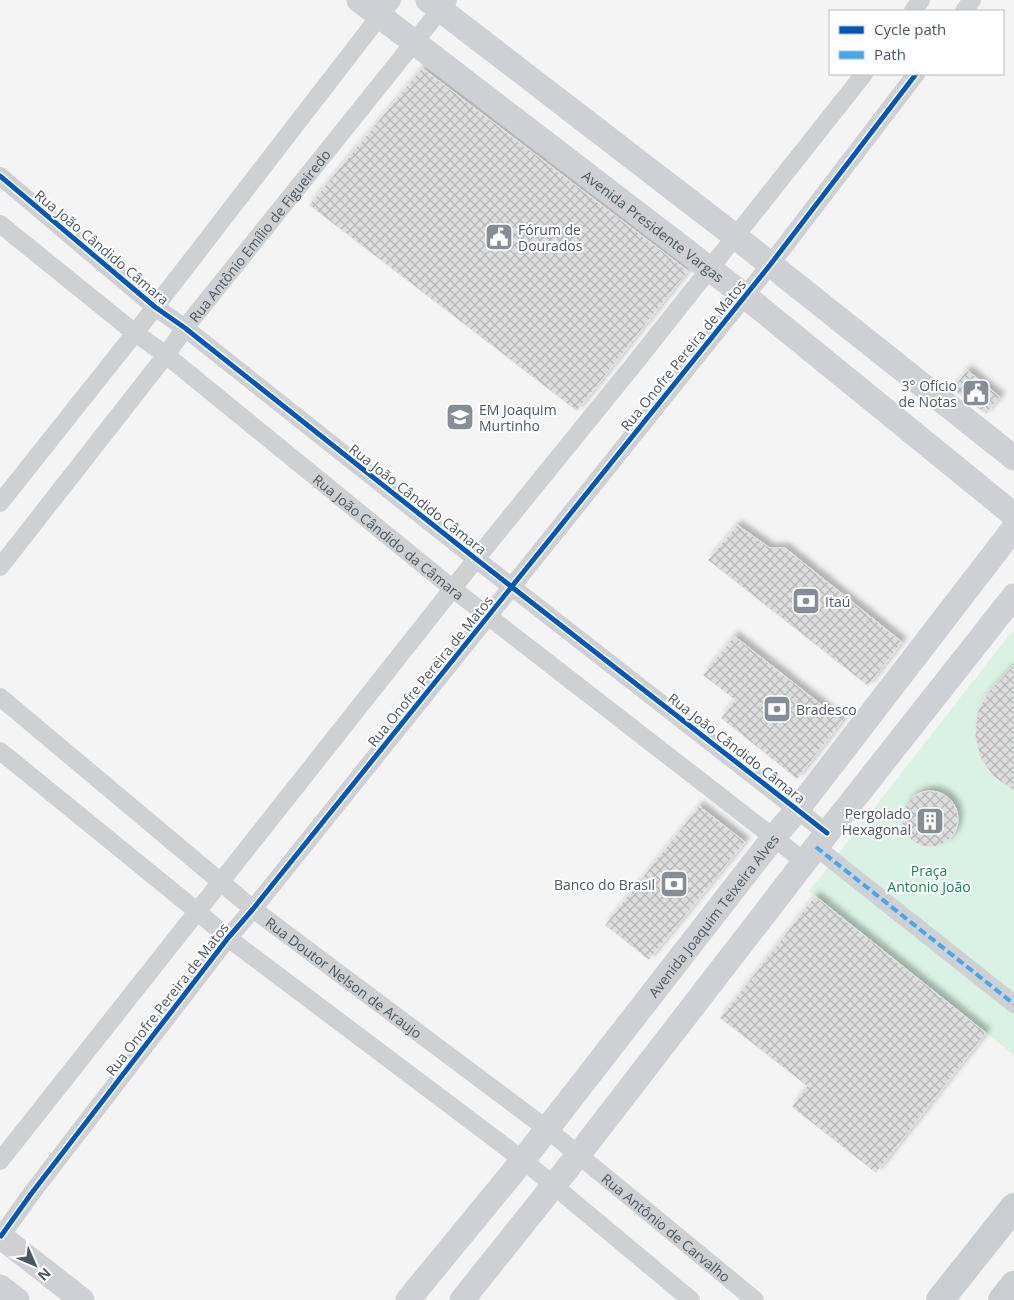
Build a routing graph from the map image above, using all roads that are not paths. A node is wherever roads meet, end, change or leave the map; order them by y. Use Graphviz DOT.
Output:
graph roads {
  1 [pos="359,0"];
  2 [pos="922,0"];
  3 [pos="439,3"];
  4 [pos="385,8"];
  5 [pos="914,10"];
  6 [pos="416,42"];
  7 [pos="863,75"];
  8 [pos="915,75"];
  9 [pos="0,176"];
  10 [pos="0,224"];
  11 [pos="736,237"];
  12 [pos="770,266"];
  13 [pos="709,270"];
  14 [pos="744,296"];
  15 [pos="155,308"];
  16 [pos="185,328"];
  17 [pos="135,333"];
  18 [pos="166,355"];
  19 [pos="1014,458"];
  20 [pos="0,503"];
  21 [pos="1014,515"];
  22 [pos="1014,528"];
  23 [pos="476,559"];
  24 [pos="0,567"];
  25 [pos="512,587"];
  26 [pos="453,589"];
  27 [pos="1014,596"];
  28 [pos="488,615"];
  29 [pos="0,697"];
  30 [pos="0,751"];
  31 [pos="798,810"];
  32 [pos="774,837"];
  33 [pos="816,847"];
  34 [pos="222,882"];
  35 [pos="253,908"];
  36 [pos="198,912"];
  37 [pos="228,938"];
  38 [pos="1014,1004"];
  39 [pos="547,1129"];
  40 [pos="579,1154"];
  41 [pos="523,1160"];
  42 [pos="0,1161"];
  43 [pos="554,1185"];
  44 [pos="1014,1207"];
  45 [pos="0,1236"];
  46 [pos="1014,1285"];
  47 [pos="0,1287"];
  48 [pos="16,1300"];
  49 [pos="82,1300"];
  50 [pos="408,1300"];
  51 [pos="462,1300"];
  52 [pos="691,1300"];
  53 [pos="755,1300"];
  54 [pos="940,1300"];
  55 [pos="1002,1300"];
  1 -- 4 [label="main road, Avenida Presidente Vargas"];
  2 -- 5 [label="street"];
  3 -- 6 [label="street, Rua Antônio Emílio de Figueiredo"];
  3 -- 11 [label="main road"];
  4 -- 6 [label="main road, Avenida Presidente Vargas"];
  4 -- 15 [label="street"];
  6 -- 13 [label="main road, Avenida Presidente Vargas"];
  6 -- 16 [label="street, Rua Antônio Emílio de Figueiredo"];
  7 -- 11 [label="street"];
  8 -- 12 [label="street, Rua Onofre Pereira de Matos"];
  9 -- 15 [label="street, Rua João Cândido Câmara"];
  10 -- 17 [label="street, Rua João Cândido da Câmara"];
  11 -- 12 [label="main road"];
  11 -- 13 [label="street"];
  12 -- 14 [label="street, Rua Onofre Pereira de Matos"];
  12 -- 19 [label="main road"];
  13 -- 14 [label="main road, Avenida Presidente Vargas"];
  13 -- 23 [label="street"];
  14 -- 21 [label="main road, Avenida Presidente Vargas"];
  14 -- 25 [label="street, Rua Onofre Pereira de Matos"];
  15 -- 16 [label="street, Rua João Cândido Câmara"];
  15 -- 17 [label="street"];
  16 -- 18 [label="street, Rua Antônio Emílio de Figueiredo"];
  16 -- 23 [label="street, Rua João Cândido Câmara"];
  17 -- 18 [label="street, Rua João Cândido da Câmara"];
  17 -- 20 [label="street"];
  18 -- 24 [label="street, Rua Antônio Emílio de Figueiredo"];
  18 -- 26 [label="street, Rua João Cândido da Câmara"];
  22 -- 31 [label="main road, Avenida Joaquim Teixeira Alves"];
  23 -- 25 [label="street, Rua João Cândido Câmara"];
  23 -- 26 [label="street"];
  25 -- 28 [label="street, Rua Onofre Pereira de Matos"];
  25 -- 31 [label="street, Rua João Cândido Câmara"];
  26 -- 28 [label="street, Rua João Cândido da Câmara"];
  26 -- 34 [label="street"];
  27 -- 33 [label="main road"];
  28 -- 32 [label="street, Rua João Cândido da Câmara"];
  28 -- 35 [label="street, Rua Onofre Pereira de Matos"];
  29 -- 34 [label="street, Rua Doutor Nelson de Araujo"];
  30 -- 36 [label="street"];
  31 -- 32 [label="main road, Avenida Joaquim Teixeira Alves"];
  31 -- 33 [label="street, Rua João Cândido Câmara"];
  32 -- 33 [label="street, Rua João Cândido da Câmara"];
  32 -- 39 [label="main road, Avenida Joaquim Teixeira Alves"];
  33 -- 38 [label="street, Rua João Cândido Câmara"];
  33 -- 40 [label="main road"];
  34 -- 35 [label="street, Rua Doutor Nelson de Araujo"];
  34 -- 36 [label="street"];
  35 -- 37 [label="street, Rua Onofre Pereira de Matos"];
  35 -- 39 [label="street, Rua Doutor Nelson de Araujo"];
  36 -- 37 [label="street"];
  36 -- 42 [label="street"];
  37 -- 41 [label="street"];
  37 -- 45 [label="street, Rua Onofre Pereira de Matos"];
  39 -- 40 [label="street, Rua Doutor Nelson de Araujo"];
  39 -- 41 [label="main road, Avenida Joaquim Teixeira Alves"];
  40 -- 43 [label="main road"];
  40 -- 53 [label="street, Rua Antônio de Carvalho"];
  41 -- 43 [label="street"];
  41 -- 50 [label="main road, Avenida Joaquim Teixeira Alves"];
  43 -- 51 [label="main road"];
  43 -- 52 [label="street"];
  44 -- 54 [label="main road"];
  45 -- 49 [label="main road"];
  46 -- 55 [label="main road"];
  47 -- 48 [label="main road"];
}
